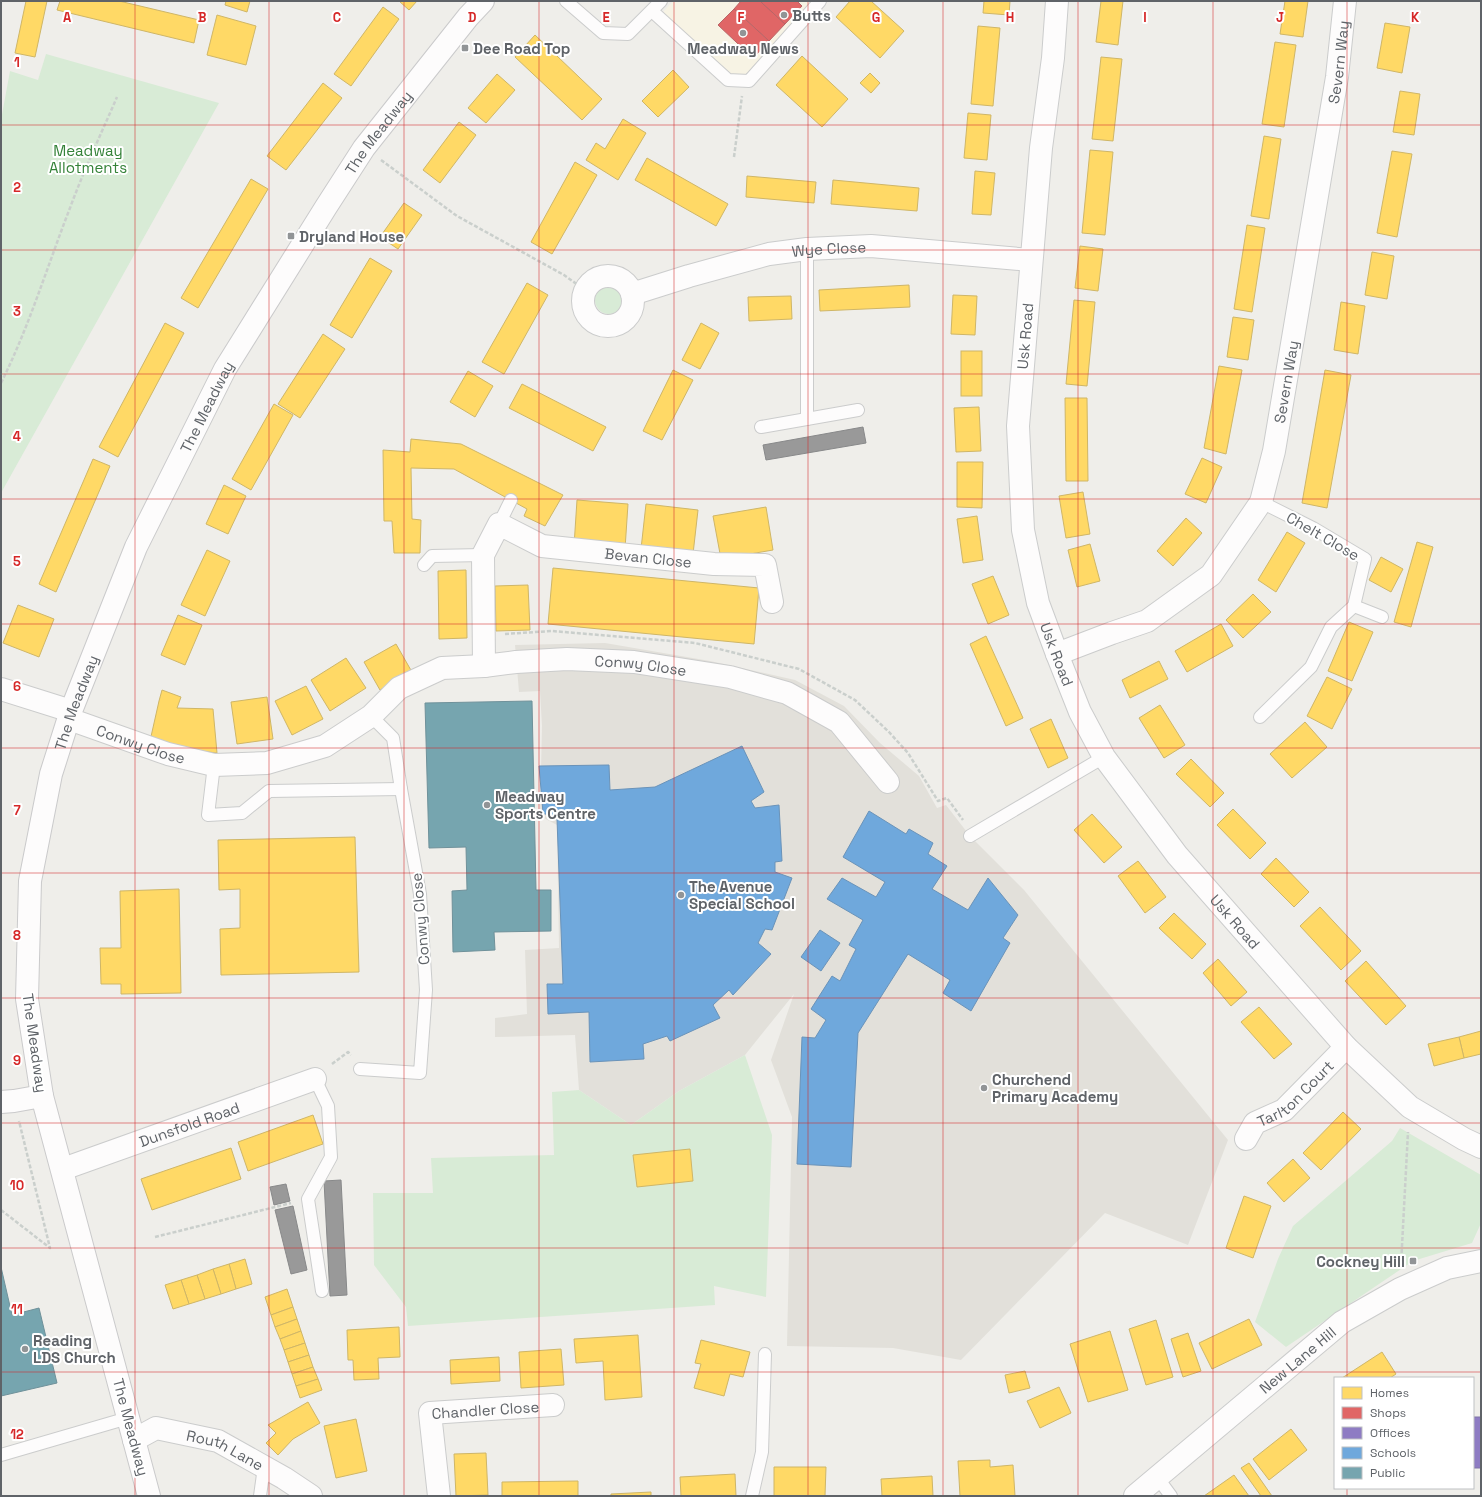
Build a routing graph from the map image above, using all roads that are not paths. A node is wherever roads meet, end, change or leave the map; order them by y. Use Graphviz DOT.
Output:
graph roads {
  1 [pos="483,1"];
  2 [pos="566,1"];
  3 [pos="661,1"];
  4 [pos="820,1"];
  5 [pos="1057,1"];
  6 [pos="1345,1"];
  7 [pos="652,11"];
  8 [pos="807,249"];
  9 [pos="1031,260"];
  10 [pos="632,294"];
  11 [pos="858,410"];
  12 [pos="807,419"];
  13 [pos="760,427"];
  14 [pos="511,500"];
  15 [pos="1261,502"];
  16 [pos="499,524"];
  17 [pos="483,555"];
  18 [pos="424,565"];
  19 [pos="772,602"];
  20 [pos="1354,606"];
  21 [pos="1382,617"];
  22 [pos="1057,654"];
  23 [pos="484,666"];
  24 [pos="1,689"];
  25 [pos="70,715"];
  26 [pos="371,716"];
  27 [pos="1260,717"];
  28 [pos="1104,757"];
  29 [pos="214,765"];
  30 [pos="888,782"];
  31 [pos="401,789"];
  32 [pos="970,836"];
  33 [pos="1346,1047"];
  34 [pos="360,1069"];
  35 [pos="315,1079"];
  36 [pos="42,1096"];
  37 [pos="8,1102"];
  38 [pos="1246,1139"];
  39 [pos="1481,1147"];
  40 [pos="63,1169"];
  41 [pos="1481,1261"];
  42 [pos="322,1291"];
  43 [pos="765,1354"];
  44 [pos="553,1405"];
  45 [pos="128,1418"];
  46 [pos="134,1440"];
  47 [pos="1,1456"];
  48 [pos="264,1466"];
  49 [pos="1157,1477"];
  50 [pos="149,1496"];
  51 [pos="260,1496"];
  52 [pos="311,1496"];
  53 [pos="439,1496"];
  54 [pos="752,1496"];
  55 [pos="1136,1496"];
  56 [pos="1171,1496"];
  1 -- 25 [label="street, The Meadway"];
  2 -- 7 [label="lane"];
  3 -- 7 [label="lane"];
  4 -- 7 [label="lane"];
  5 -- 9 [label="street, Usk Road"];
  6 -- 15 [label="street, Severn Way"];
  8 -- 9 [label="street, Wye Close"];
  8 -- 10 [label="street, Wye Close"];
  8 -- 12 [label="lane"];
  9 -- 22 [label="street, Usk Road"];
  10 -- 10 [label="street"];
  11 -- 12 [label="lane"];
  12 -- 13 [label="lane"];
  14 -- 16 [label="lane"];
  15 -- 20 [label="lane, Chelt Close"];
  15 -- 22 [label="street, Severn Way"];
  16 -- 17 [label="street"];
  16 -- 19 [label="street, Bevan Close"];
  17 -- 18 [label="lane"];
  17 -- 23 [label="street"];
  20 -- 21 [label="lane"];
  20 -- 27 [label="lane"];
  22 -- 28 [label="street, Usk Road"];
  23 -- 26 [label="street, Conwy Close"];
  23 -- 30 [label="street, Conwy Close"];
  24 -- 25 [label="street, Conwy Close"];
  25 -- 29 [label="street, Conwy Close"];
  25 -- 36 [label="street, The Meadway"];
  26 -- 29 [label="street, Conwy Close"];
  26 -- 31 [label="lane, Conwy Close"];
  28 -- 32 [label="lane"];
  28 -- 33 [label="street, Usk Road"];
  29 -- 31 [label="lane"];
  31 -- 34 [label="lane, Conwy Close"];
  33 -- 38 [label="street, Tarlton Court"];
  33 -- 39 [label="street, Usk Road"];
  35 -- 40 [label="street, Dunsfold Road"];
  35 -- 42 [label="lane"];
  36 -- 37 [label="street"];
  36 -- 40 [label="street, The Meadway"];
  40 -- 45 [label="street, The Meadway"];
  41 -- 49 [label="street, New Lane Hill"];
  43 -- 54 [label="lane"];
  44 -- 53 [label="street, Chandler Close"];
  45 -- 46 [label="street, The Meadway"];
  45 -- 47 [label="lane"];
  46 -- 48 [label="street, Routh Lane"];
  46 -- 50 [label="street, The Meadway"];
  48 -- 51 [label="lane"];
  48 -- 52 [label="street, Routh Lane"];
  49 -- 55 [label="street, New Lane Hill"];
  49 -- 56 [label="lane"];
}
